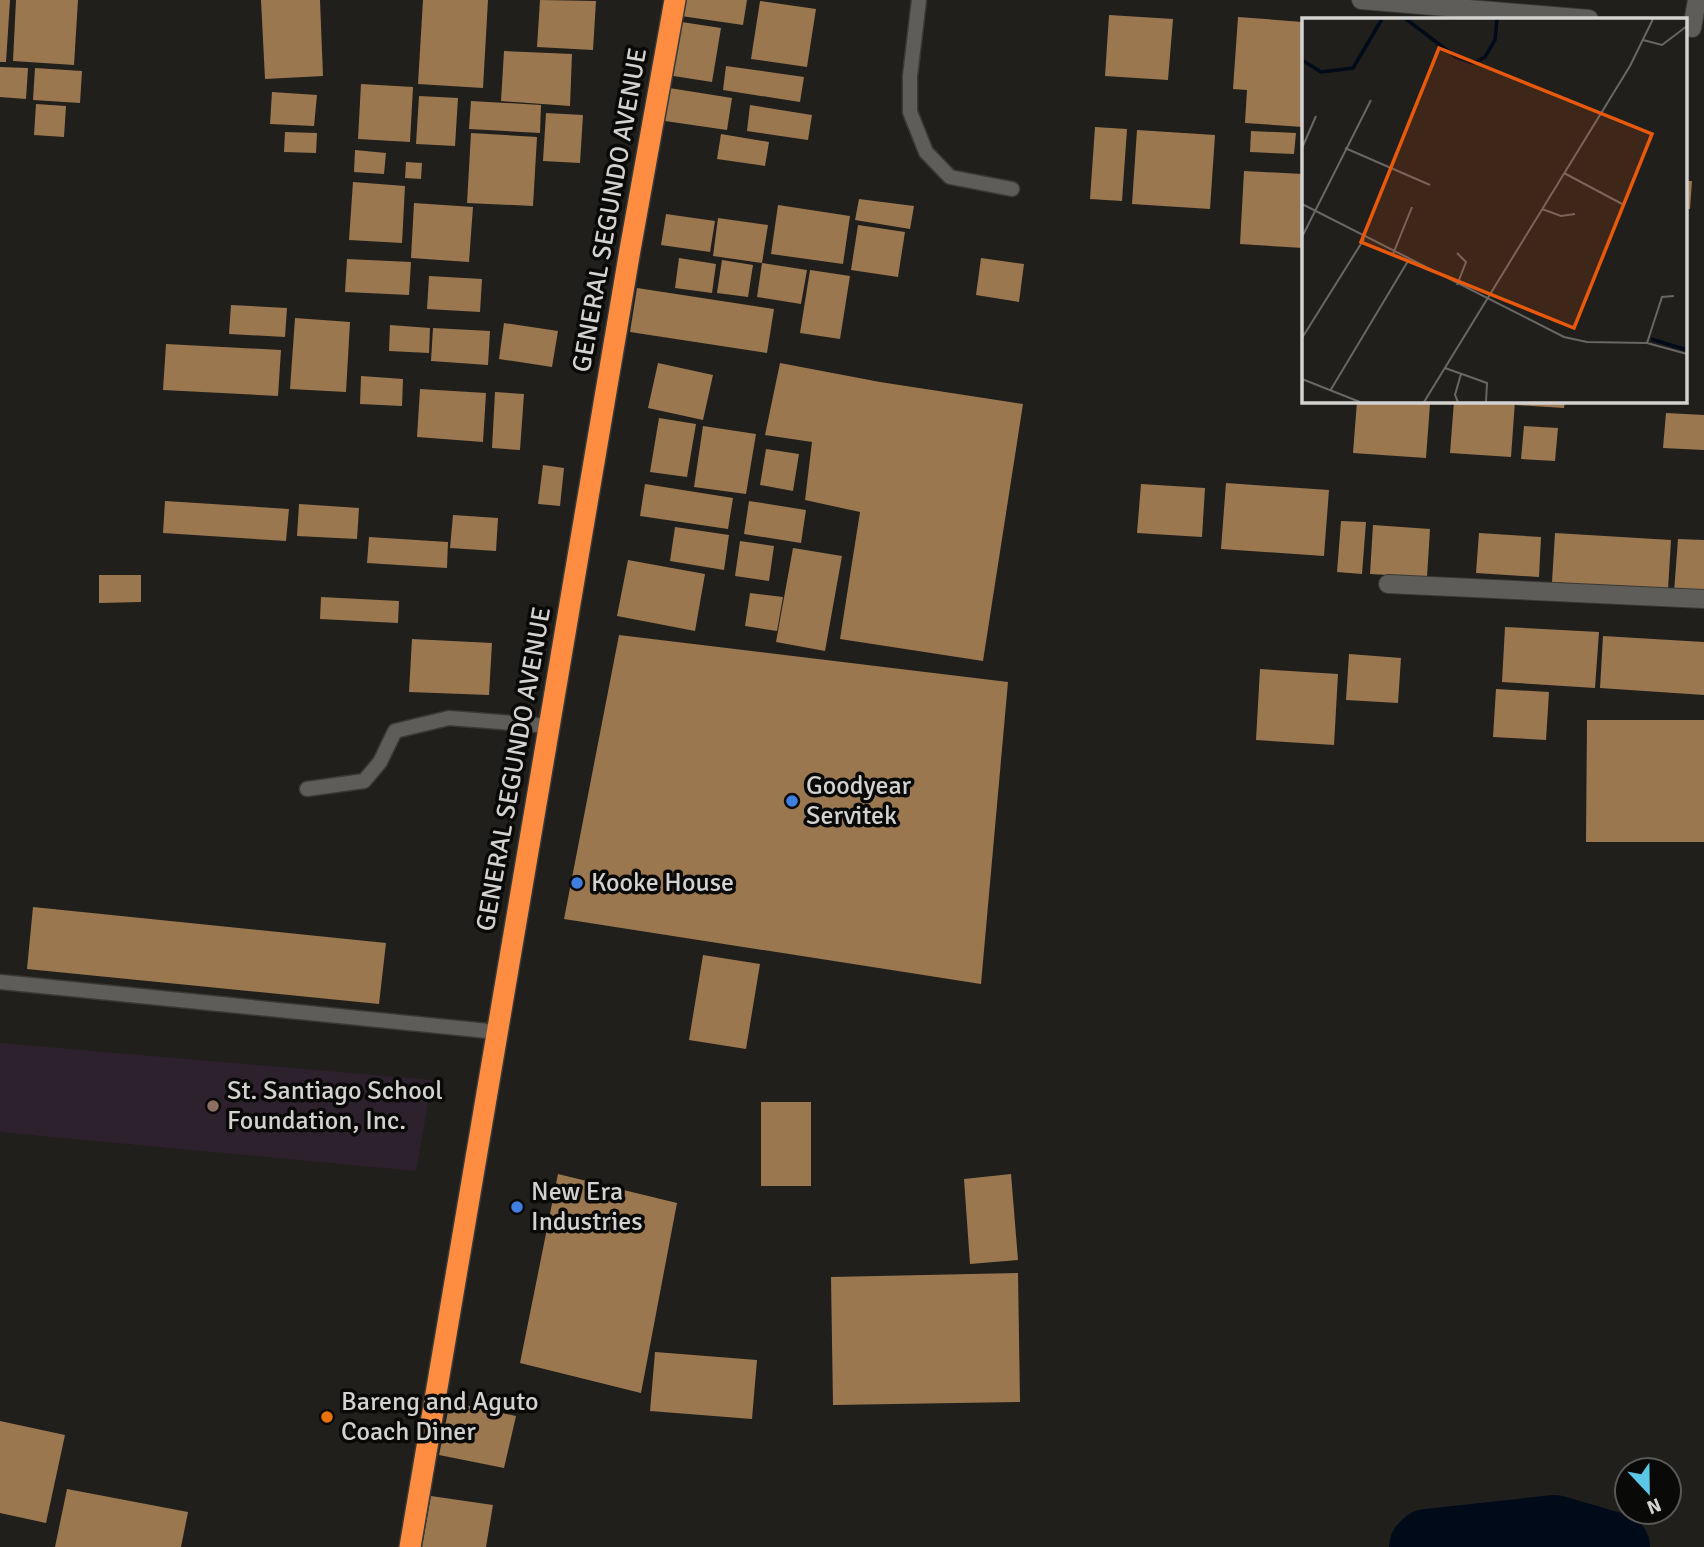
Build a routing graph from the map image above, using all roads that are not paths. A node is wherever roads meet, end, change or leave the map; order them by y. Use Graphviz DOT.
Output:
graph roads {
  1 [pos="675,0"];
  2 [pos="919,0"];
  3 [pos="1361,0"];
  4 [pos="1698,0"];
  5 [pos="1449,13"];
  6 [pos="1566,18"];
  7 [pos="1694,28"];
  8 [pos="1012,189"];
  9 [pos="1388,584"];
  10 [pos="1704,599"];
  11 [pos="550,726"];
  12 [pos="307,789"];
  13 [pos="1,982"];
  14 [pos="498,1032"];
  15 [pos="410,1547"];
  1 -- 11 [label="highway, GENERAL SEGUNDO AVENUE"];
  2 -- 8 [label="lane"];
  3 -- 5 [label="street"];
  4 -- 7 [label="street"];
  5 -- 6 [label="street"];
  9 -- 10 [label="street"];
  11 -- 12 [label="lane"];
  11 -- 14 [label="highway, GENERAL SEGUNDO AVENUE"];
  13 -- 14 [label="lane"];
  14 -- 15 [label="highway, GENERAL SEGUNDO AVENUE"];
}
